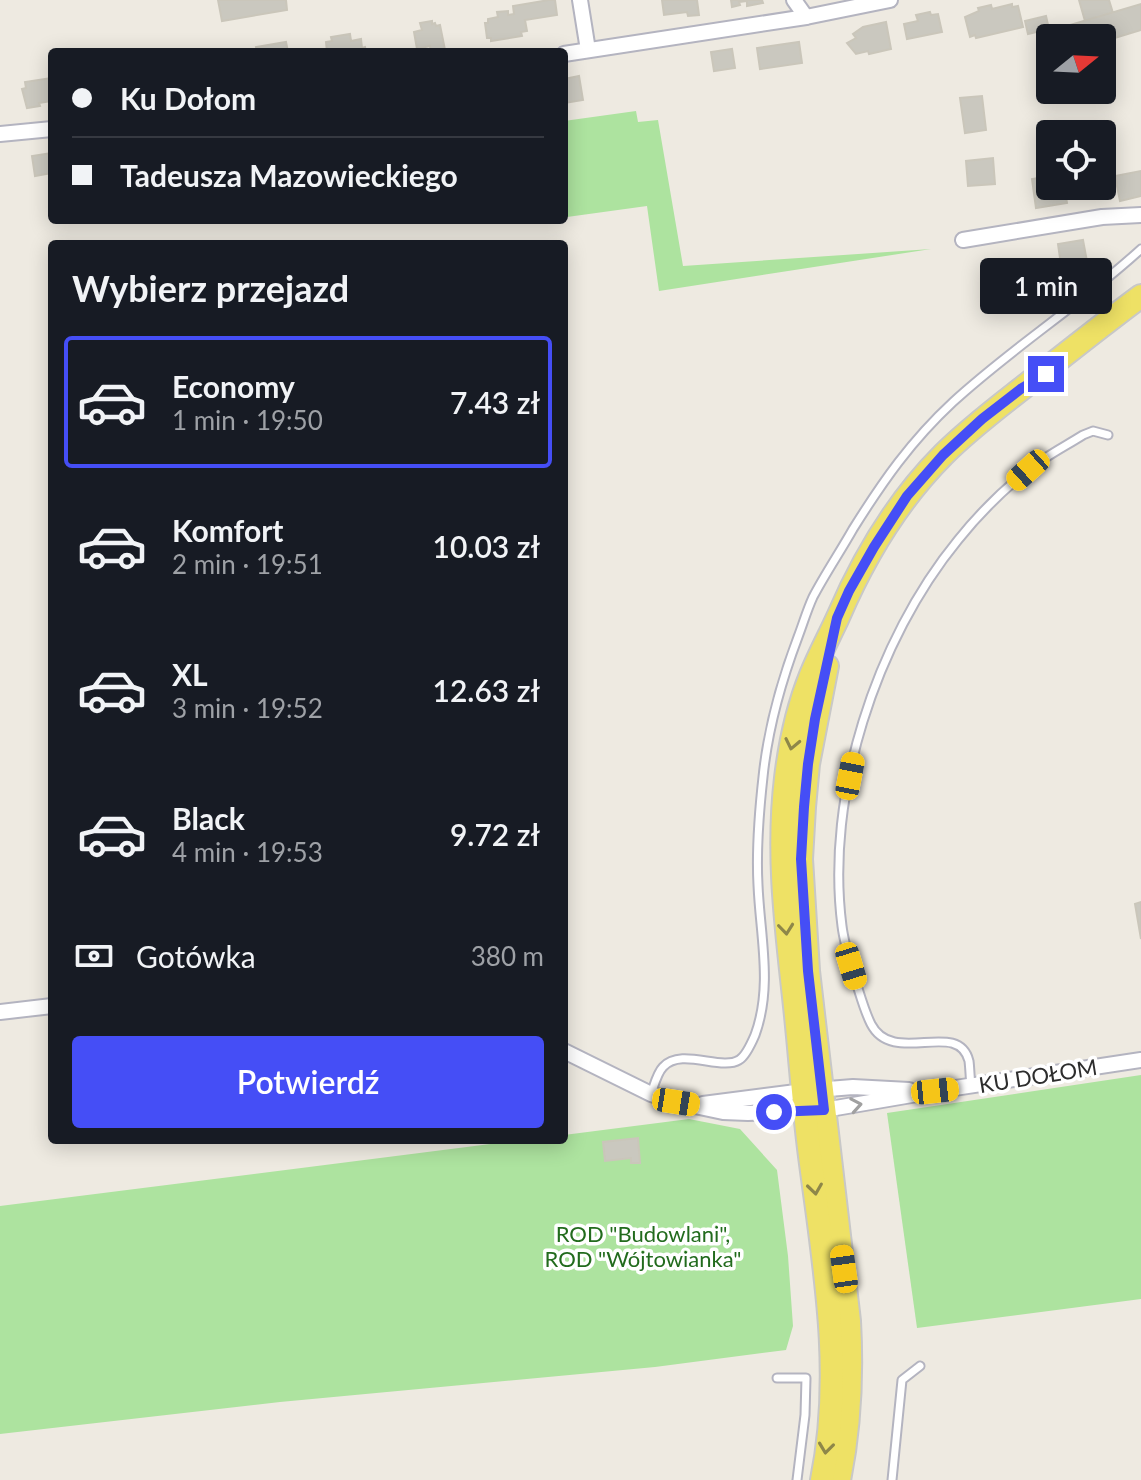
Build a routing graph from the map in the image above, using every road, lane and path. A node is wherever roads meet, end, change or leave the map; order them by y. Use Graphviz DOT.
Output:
graph roads {
  1 [pos="580,0"];
  2 [pos="794,0"];
  3 [pos="890,0"];
  4 [pos="806,17"];
  5 [pos="588,50"];
  6 [pos="568,53"];
  7 [pos="48,129"];
  8 [pos="0,134"];
  9 [pos="1141,215"];
  10 [pos="963,240"];
  11 [pos="1141,249"];
  12 [pos="1141,296"];
  13 [pos="1141,315"];
  14 [pos="1022,388"];
  15 [pos="1108,435"];
  16 [pos="48,1006"];
  17 [pos="0,1012"];
  18 [pos="568,1053"];
  19 [pos="1141,1060"];
  20 [pos="971,1087"];
  21 [pos="935,1091"];
  22 [pos="651,1094"];
  23 [pos="814,1101"];
  24 [pos="695,1105"];
  25 [pos="920,1366"];
  26 [pos="777,1378"];
  27 [pos="797,1480"];
  28 [pos="822,1480"];
  29 [pos="839,1480"];
  30 [pos="892,1480"];
  1 -- 5 [label="street"];
  2 -- 4 [label="street"];
  3 -- 4 [label="street"];
  4 -- 5 [label="street"];
  5 -- 6 [label="street"];
  7 -- 8 [label="street"];
  9 -- 10 [label="street"];
  11 -- 22 [label="lane"];
  12 -- 14 [label="main road"];
  13 -- 14 [label="main road"];
  14 -- 23 [label="main road"];
  15 -- 20 [label="lane"];
  16 -- 17 [label="street"];
  18 -- 22 [label="street, KU DOŁOM"];
  19 -- 20 [label="street, KU DOŁOM"];
  20 -- 21 [label="street, KU DOŁOM"];
  23 -- 21 [label="street, KU DOŁOM, one-way"];
  21 -- 23 [label="street, KU DOŁOM"];
  22 -- 24 [label="street, KU DOŁOM"];
  23 -- 24 [label="street, KU DOŁOM"];
  23 -- 24 [label="street, KU DOŁOM"];
  23 -- 28 [label="main road, one-way"];
  23 -- 29 [label="main road"];
  25 -- 30 [label="lane"];
  26 -- 27 [label="lane"];
}
